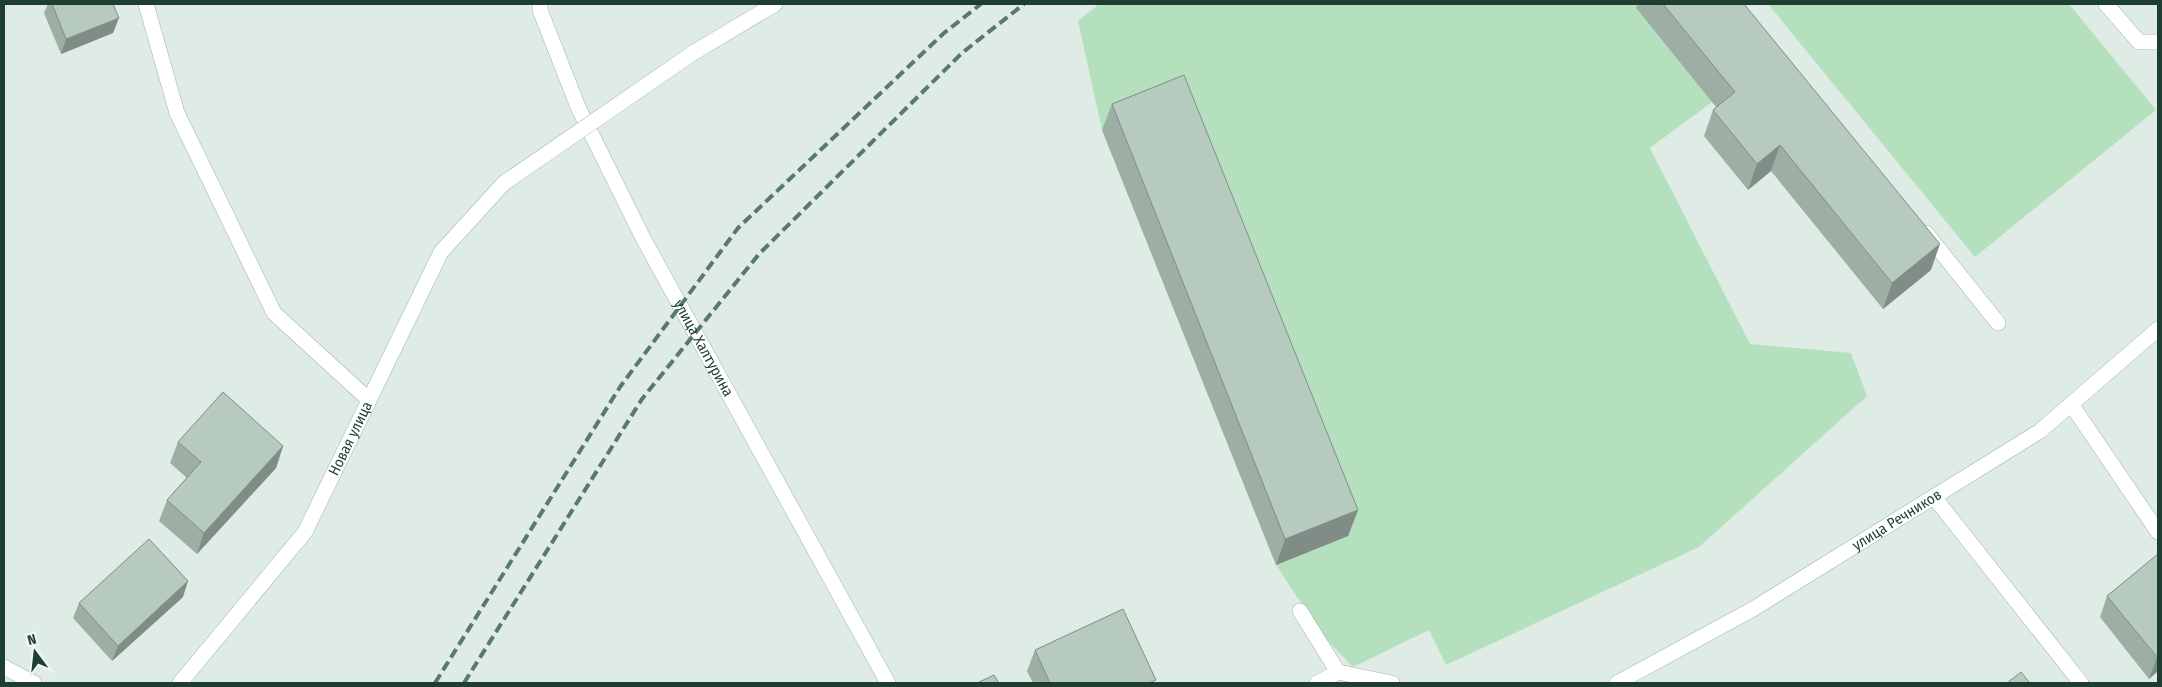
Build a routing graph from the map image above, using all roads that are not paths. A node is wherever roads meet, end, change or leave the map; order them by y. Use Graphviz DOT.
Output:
graph roads {
  1 [pos="146,4"];
  2 [pos="540,4"];
  3 [pos="775,4"];
  4 [pos="2106,4"];
  5 [pos="2158,42"];
  6 [pos="1917,222"];
  7 [pos="1998,323"];
  8 [pos="2158,330"];
  9 [pos="369,400"];
  10 [pos="2072,404"];
  11 [pos="1934,497"];
  12 [pos="2158,532"];
  13 [pos="1300,611"];
  14 [pos="4,667"];
  15 [pos="1338,672"];
  16 [pos="34,683"];
  17 [pos="180,683"];
  18 [pos="888,683"];
  19 [pos="1316,683"];
  20 [pos="1392,683"];
  21 [pos="1617,683"];
  22 [pos="2081,683"];
  1 -- 9 [label="street"];
  2 -- 18 [label="street, улица Халтурина"];
  3 -- 9 [label="street, Новая улица, bridge"];
  4 -- 5 [label="street"];
  6 -- 7 [label="street"];
  8 -- 10 [label="street, улица Речников"];
  9 -- 17 [label="street, Новая улица"];
  10 -- 11 [label="street, улица Речников"];
  10 -- 12 [label="street"];
  11 -- 21 [label="street, улица Речников"];
  11 -- 22 [label="street"];
  13 -- 15 [label="street"];
  14 -- 16 [label="street"];
  15 -- 19 [label="street"];
  15 -- 20 [label="street"];
}
